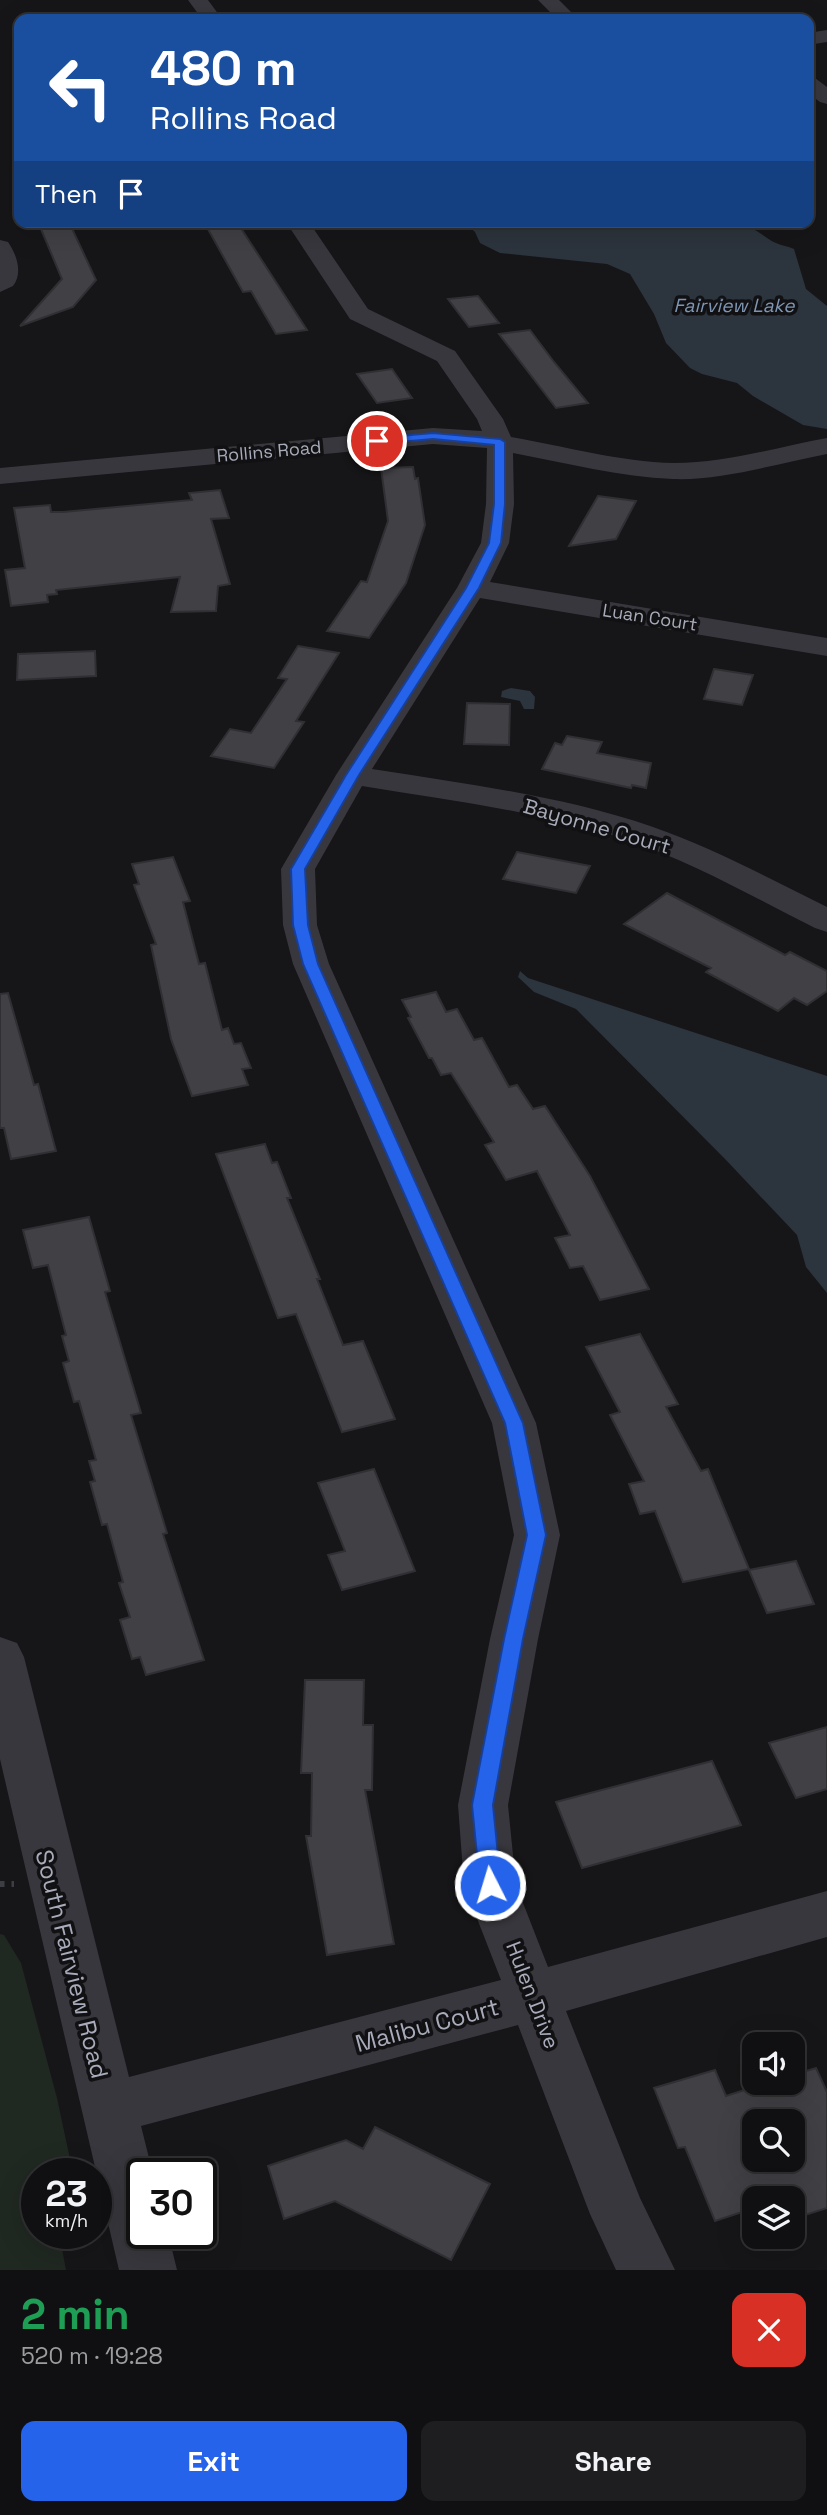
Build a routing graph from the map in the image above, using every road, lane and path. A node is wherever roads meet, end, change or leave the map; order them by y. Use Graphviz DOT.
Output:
graph roads {
  1 [pos="548,0"];
  2 [pos="563,14"];
  3 [pos="301,228"];
  4 [pos="0,247"];
  5 [pos="0,285"];
  6 [pos="500,442"];
  7 [pos="827,446"];
  8 [pos="209,457"];
  9 [pos="0,476"];
  10 [pos="0,500"];
  11 [pos="472,588"];
  12 [pos="827,647"];
  13 [pos="352,775"];
  14 [pos="827,921"];
  15 [pos="0,1657"];
  16 [pos="827,1914"];
  17 [pos="534,1996"];
  18 [pos="107,2109"];
  19 [pos="148,2270"];
  20 [pos="646,2270"];
  1 -- 2 [label="street"];
  3 -- 6 [label="street, Hulen Drive"];
  4 -- 5 [label="street"];
  6 -- 7 [label="street, Rollins Road"];
  6 -- 8 [label="street, Rollins Road"];
  6 -- 11 [label="street, Hulen Drive"];
  8 -- 9 [label="street, Rollins Road"];
  8 -- 10 [label="street"];
  11 -- 12 [label="street, Luan Court"];
  11 -- 13 [label="street, Hulen Drive"];
  13 -- 14 [label="street, Bayonne Court"];
  13 -- 17 [label="street, Hulen Drive"];
  15 -- 18 [label="street, South Fairview Road"];
  16 -- 17 [label="street, Malibu Court"];
  17 -- 18 [label="street, Malibu Court"];
  17 -- 20 [label="street, Hulen Drive"];
  18 -- 19 [label="street, South Fairview Road"];
}
